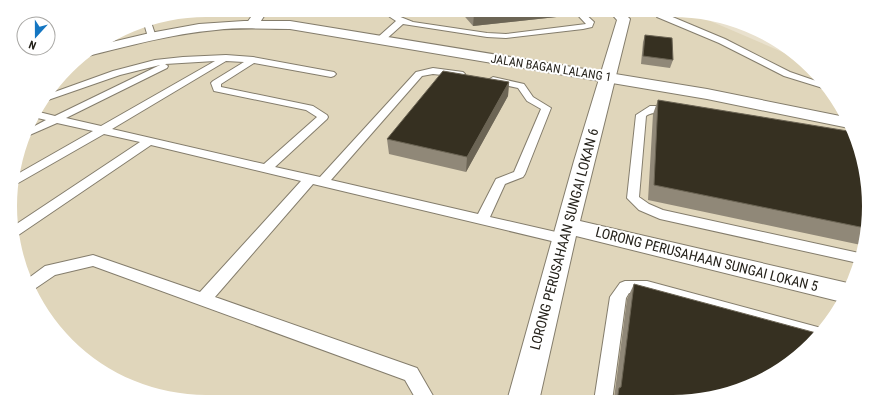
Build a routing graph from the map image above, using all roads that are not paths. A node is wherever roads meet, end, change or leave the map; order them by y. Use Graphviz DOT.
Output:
graph roads {
  1 [pos="257,17"];
  2 [pos="394,17"];
  3 [pos="585,17"];
  4 [pos="622,17"];
  5 [pos="665,17"];
  6 [pos="400,21"];
  7 [pos="252,24"];
  8 [pos="149,26"];
  9 [pos="152,37"];
  10 [pos="380,40"];
  11 [pos="99,50"];
  12 [pos="226,58"];
  13 [pos="178,60"];
  14 [pos="253,60"];
  15 [pos="330,74"];
  16 [pos="471,76"];
  17 [pos="607,77"];
  18 [pos="486,79"];
  19 [pos="819,86"];
  20 [pos="53,95"];
  21 [pos="680,111"];
  22 [pos="40,115"];
  23 [pos="56,119"];
  24 [pos="843,123"];
  25 [pos="103,130"];
  26 [pos="32,131"];
  27 [pos="149,141"];
  28 [pos="266,169"];
  29 [pos="19,178"];
  30 [pos="316,181"];
  31 [pos="482,220"];
  32 [pos="19,229"];
  33 [pos="565,232"];
  34 [pos="855,257"];
  35 [pos="33,283"];
  36 [pos="842,292"];
  37 [pos="203,299"];
  38 [pos="814,332"];
  39 [pos="423,395"];
  40 [pos="524,395"];
  41 [pos="604,395"];
  1 -- 7 [label="main road"];
  2 -- 6 [label="lane"];
  3 -- 6 [label="lane"];
  4 -- 17 [label="main road, LORONG PERUSAHAAN SUNGAI LOKAN 6"];
  5 -- 19 [label="lane"];
  6 -- 10 [label="lane"];
  7 -- 9 [label="main road, JALAN BAGAN LALANG 1"];
  7 -- 10 [label="main road, JALAN BAGAN LALANG 1"];
  8 -- 9 [label="lane"];
  9 -- 11 [label="main road, JALAN BAGAN LALANG 1"];
  10 -- 17 [label="main road, JALAN BAGAN LALANG 1"];
  12 -- 13 [label="lane"];
  12 -- 14 [label="lane"];
  12 -- 25 [label="lane"];
  13 -- 20 [label="lane"];
  13 -- 23 [label="lane"];
  14 -- 15 [label="lane"];
  14 -- 28 [label="lane"];
  16 -- 30 [label="lane"];
  17 -- 24 [label="main road, JALAN BAGAN LALANG 1"];
  17 -- 33 [label="main road, LORONG PERUSAHAAN SUNGAI LOKAN 6"];
  18 -- 31 [label="lane"];
  21 -- 34 [label="lane"];
  22 -- 23 [label="lane"];
  23 -- 25 [label="lane"];
  23 -- 26 [label="lane"];
  25 -- 27 [label="lane"];
  25 -- 29 [label="lane"];
  27 -- 28 [label="lane"];
  27 -- 32 [label="lane"];
  28 -- 30 [label="lane"];
  30 -- 31 [label="lane"];
  30 -- 37 [label="lane"];
  31 -- 33 [label="lane"];
  33 -- 36 [label="main road, LORONG PERUSAHAAN SUNGAI LOKAN 5"];
  33 -- 40 [label="main road, LORONG PERUSAHAAN SUNGAI LOKAN 6"];
  35 -- 37 [label="lane"];
  37 -- 39 [label="lane"];
  38 -- 41 [label="lane"];
}
